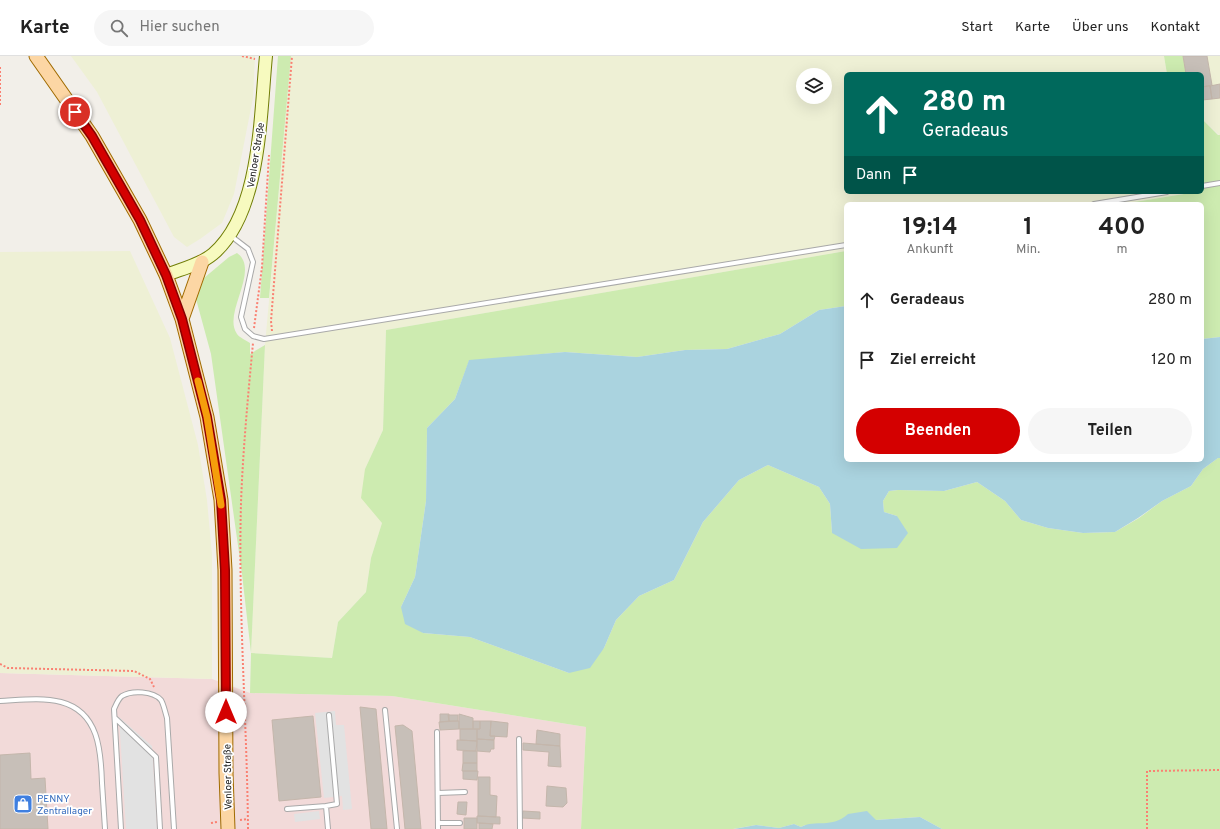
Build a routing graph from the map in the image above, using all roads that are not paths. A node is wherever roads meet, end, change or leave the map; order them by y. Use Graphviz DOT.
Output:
graph roads {
  1 [pos="36,56"];
  2 [pos="266,56"];
  3 [pos="1220,183"];
  4 [pos="1204,186"];
  5 [pos="1155,194"];
  6 [pos="1106,202"];
  7 [pos="231,235"];
  8 [pos="844,244"];
  9 [pos="202,262"];
  10 [pos="166,275"];
  11 [pos="182,319"];
  12 [pos="0,701"];
  13 [pos="385,710"];
  14 [pos="328,715"];
  15 [pos="115,718"];
  16 [pos="437,732"];
  17 [pos="519,739"];
  18 [pos="465,792"];
  19 [pos="438,793"];
  20 [pos="326,806"];
  21 [pos="287,809"];
  22 [pos="438,823"];
  23 [pos="460,823"];
  24 [pos="105,829"];
  25 [pos="121,829"];
  26 [pos="160,829"];
  27 [pos="175,829"];
  28 [pos="228,829"];
  29 [pos="328,829"];
  30 [pos="397,829"];
  31 [pos="438,829"];
  32 [pos="520,829"];
  1 -- 10 [label="main road"];
  2 -- 7 [label="main road, Venloer Straße"];
  3 -- 4 [label="lane"];
  5 -- 6 [label="lane"];
  7 -- 8 [label="lane"];
  7 -- 9 [label="main road, Venloer Straße"];
  9 -- 10 [label="main road, Venloer Straße"];
  9 -- 11 [label="main road"];
  10 -- 11 [label="main road, Venloer Straße"];
  11 -- 28 [label="main road, Venloer Straße"];
  12 -- 24 [label="lane"];
  13 -- 30 [label="lane"];
  14 -- 20 [label="lane"];
  15 -- 25 [label="lane"];
  15 -- 26 [label="lane"];
  15 -- 27 [label="lane"];
  16 -- 19 [label="lane"];
  17 -- 32 [label="lane"];
  18 -- 19 [label="lane"];
  19 -- 22 [label="lane"];
  20 -- 21 [label="lane"];
  20 -- 29 [label="lane"];
  22 -- 23 [label="lane"];
  22 -- 31 [label="lane"];
}
